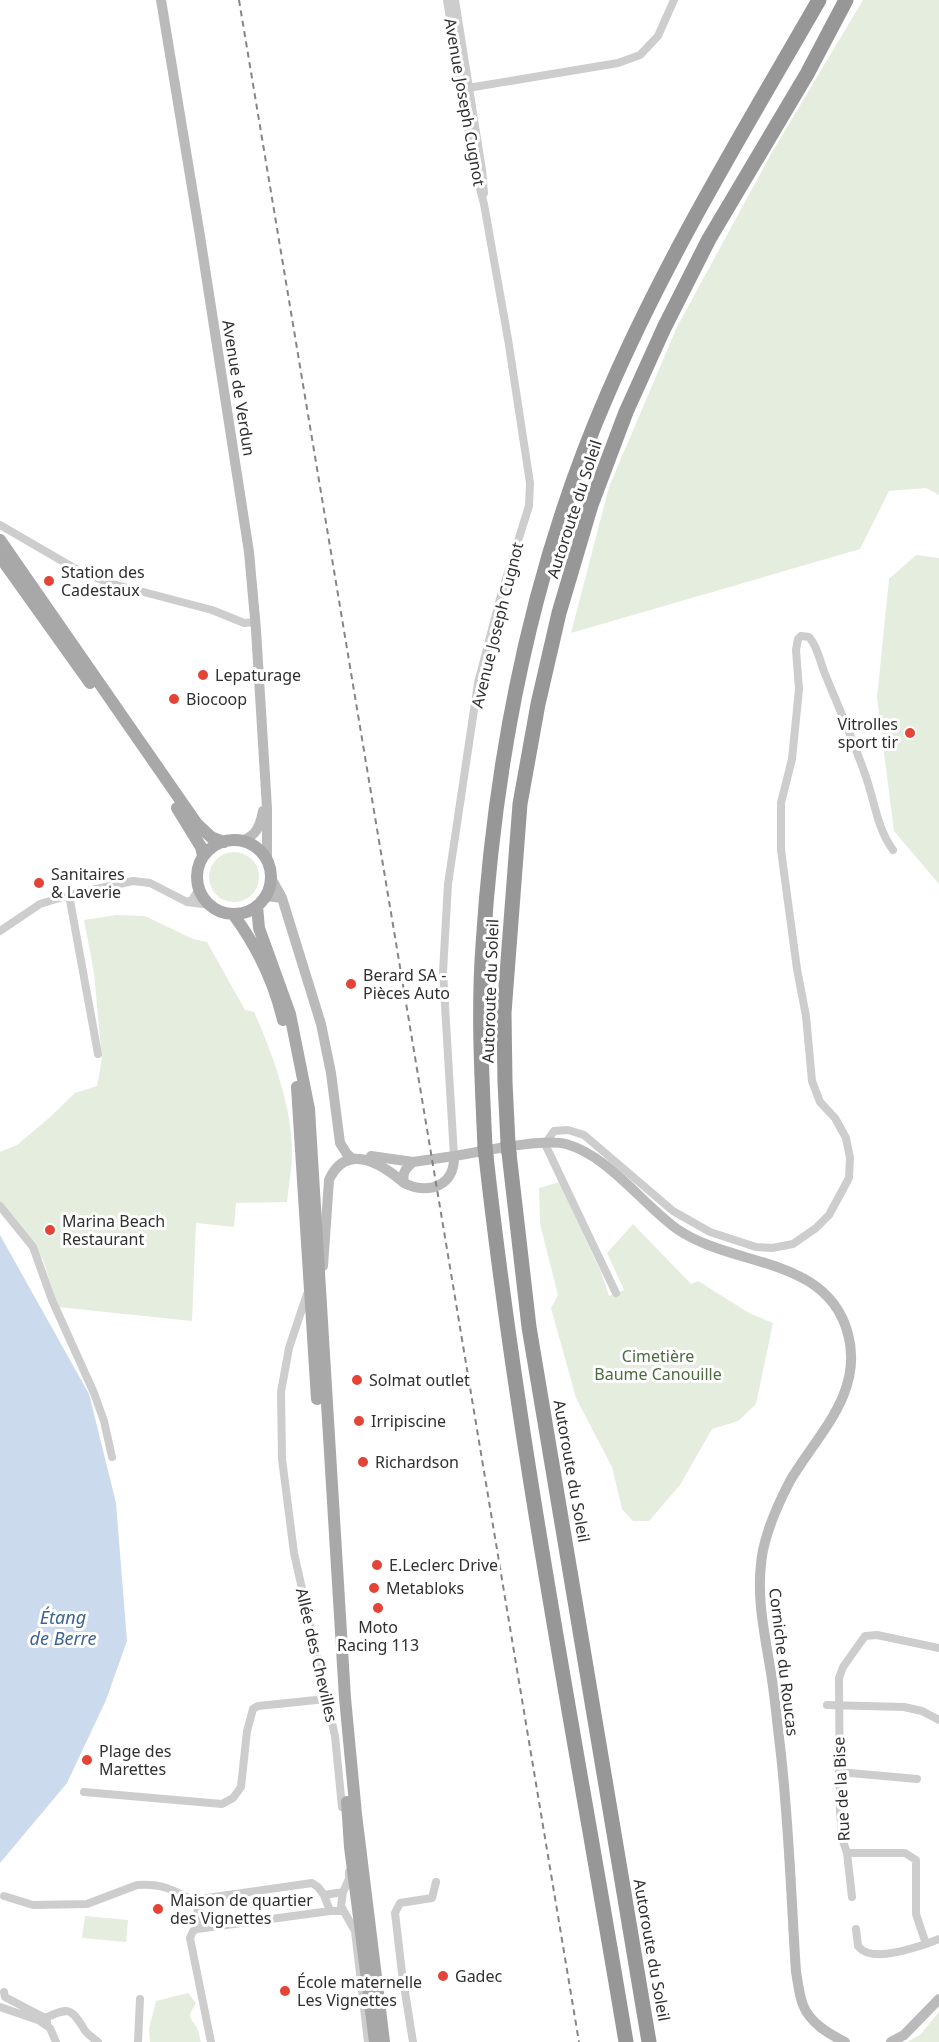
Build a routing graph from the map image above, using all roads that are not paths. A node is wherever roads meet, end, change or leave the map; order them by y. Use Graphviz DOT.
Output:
graph roads {
  1 [pos="161,0"];
  2 [pos="447,0"];
  3 [pos="455,0"];
  4 [pos="674,0"];
  5 [pos="819,0"];
  6 [pos="846,0"];
  7 [pos="466,88"];
  8 [pos="0,525"];
  9 [pos="0,540"];
  10 [pos="0,557"];
  11 [pos="256,622"];
  12 [pos="265,784"];
  13 [pos="242,841"];
  14 [pos="224,842"];
  15 [pos="892,850"];
  16 [pos="203,856"];
  17 [pos="267,859"];
  18 [pos="271,878"];
  19 [pos="199,889"];
  20 [pos="69,895"];
  21 [pos="266,896"];
  22 [pos="282,898"];
  23 [pos="187,902"];
  24 [pos="210,905"];
  25 [pos="257,906"];
  26 [pos="232,914"];
  27 [pos="0,931"];
  28 [pos="98,1054"];
  29 [pos="339,1136"];
  30 [pos="545,1144"];
  31 [pos="454,1156"];
  32 [pos="353,1159"];
  33 [pos="413,1162"];
  34 [pos="404,1184"];
  35 [pos="0,1206"];
  36 [pos="309,1266"];
  37 [pos="615,1293"];
  38 [pos="320,1308"];
  39 [pos="112,1457"];
  40 [pos="939,1648"];
  41 [pos="326,1699"];
  42 [pos="827,1705"];
  43 [pos="838,1705"];
  44 [pos="939,1720"];
  45 [pos="839,1772"];
  46 [pos="917,1779"];
  47 [pos="84,1792"];
  48 [pos="847,1853"];
  49 [pos="436,1882"];
  50 [pos="343,1892"];
  51 [pos="324,1894"];
  52 [pos="4,1896"];
  53 [pos="852,1897"];
  54 [pos="198,1903"];
  55 [pos="330,1911"];
  56 [pos="343,1911"];
  57 [pos="197,1929"];
  58 [pos="856,1929"];
  59 [pos="939,1939"];
  60 [pos="926,1944"];
  61 [pos="4,1992"];
  62 [pos="140,1999"];
  63 [pos="939,1999"];
  64 [pos="0,2007"];
  65 [pos="45,2018"];
  66 [pos="50,2028"];
  67 [pos="56,2042"];
  68 [pos="98,2042"];
  69 [pos="138,2042"];
  70 [pos="211,2042"];
  71 [pos="368,2042"];
  72 [pos="375,2042"];
  73 [pos="384,2042"];
  74 [pos="413,2042"];
  75 [pos="626,2042"];
  76 [pos="649,2042"];
  77 [pos="845,2042"];
  78 [pos="891,2042"];
  1 -- 11 [label="main road, Avenue de Verdun"];
  2 -- 7 [label="street, Avenue Joseph Cugnot"];
  3 -- 7 [label="street, Avenue Joseph Cugnot"];
  4 -- 7 [label="street"];
  5 -- 75 [label="highway, Autoroute du Soleil"];
  6 -- 76 [label="highway, Autoroute du Soleil"];
  7 -- 31 [label="street, Avenue Joseph Cugnot"];
  8 -- 11 [label="street"];
  9 -- 14 [label="main road"];
  10 -- 16 [label="main road"];
  11 -- 12 [label="main road, Avenue de Verdun"];
  12 -- 13 [label="main road"];
  12 -- 17 [label="main road"];
  13 -- 14 [label="main road"];
  13 -- 17 [label="main road"];
  14 -- 16 [label="main road"];
  15 -- 30 [label="street"];
  16 -- 19 [label="main road"];
  17 -- 18 [label="main road"];
  18 -- 21 [label="main road"];
  18 -- 22 [label="main road"];
  19 -- 23 [label="street"];
  19 -- 24 [label="main road"];
  20 -- 23 [label="street"];
  20 -- 27 [label="street"];
  20 -- 28 [label="street"];
  21 -- 22 [label="main road"];
  21 -- 25 [label="main road"];
  22 -- 29 [label="main road"];
  23 -- 24 [label="street"];
  24 -- 26 [label="main road"];
  25 -- 26 [label="main road"];
  25 -- 38 [label="main road"];
  26 -- 36 [label="main road"];
  29 -- 32 [label="main road"];
  29 -- 33 [label="main road, Corniche du Roucas"];
  30 -- 31 [label="main road, Corniche du Roucas"];
  30 -- 37 [label="street"];
  30 -- 77 [label="main road, Corniche du Roucas"];
  31 -- 33 [label="main road, Corniche du Roucas"];
  31 -- 34 [label="main road"];
  32 -- 34 [label="main road"];
  32 -- 38 [label="main road"];
  33 -- 34 [label="main road"];
  35 -- 39 [label="street"];
  36 -- 41 [label="street, Allée des Chevilles"];
  36 -- 72 [label="main road"];
  38 -- 73 [label="main road"];
  40 -- 43 [label="street, Rue de la Bise"];
  41 -- 47 [label="street"];
  41 -- 50 [label="street, Allée des Chevilles"];
  42 -- 43 [label="street"];
  43 -- 44 [label="street"];
  43 -- 45 [label="street, Rue de la Bise"];
  45 -- 46 [label="street"];
  45 -- 48 [label="street, Rue de la Bise"];
  48 -- 53 [label="street"];
  48 -- 60 [label="street, Rue de la Bise"];
  49 -- 74 [label="street"];
  50 -- 51 [label="street"];
  50 -- 56 [label="street, Allée des Chevilles"];
  51 -- 54 [label="street"];
  51 -- 55 [label="street"];
  52 -- 54 [label="street"];
  54 -- 57 [label="street"];
  55 -- 56 [label="street"];
  55 -- 57 [label="street"];
  56 -- 71 [label="street, Allée des Chevilles"];
  57 -- 70 [label="street"];
  58 -- 60 [label="street"];
  59 -- 60 [label="street"];
  61 -- 65 [label="street"];
  62 -- 69 [label="street"];
  63 -- 78 [label="main road"];
  64 -- 66 [label="street"];
  65 -- 66 [label="street"];
  65 -- 68 [label="street"];
  66 -- 67 [label="street"];
}
